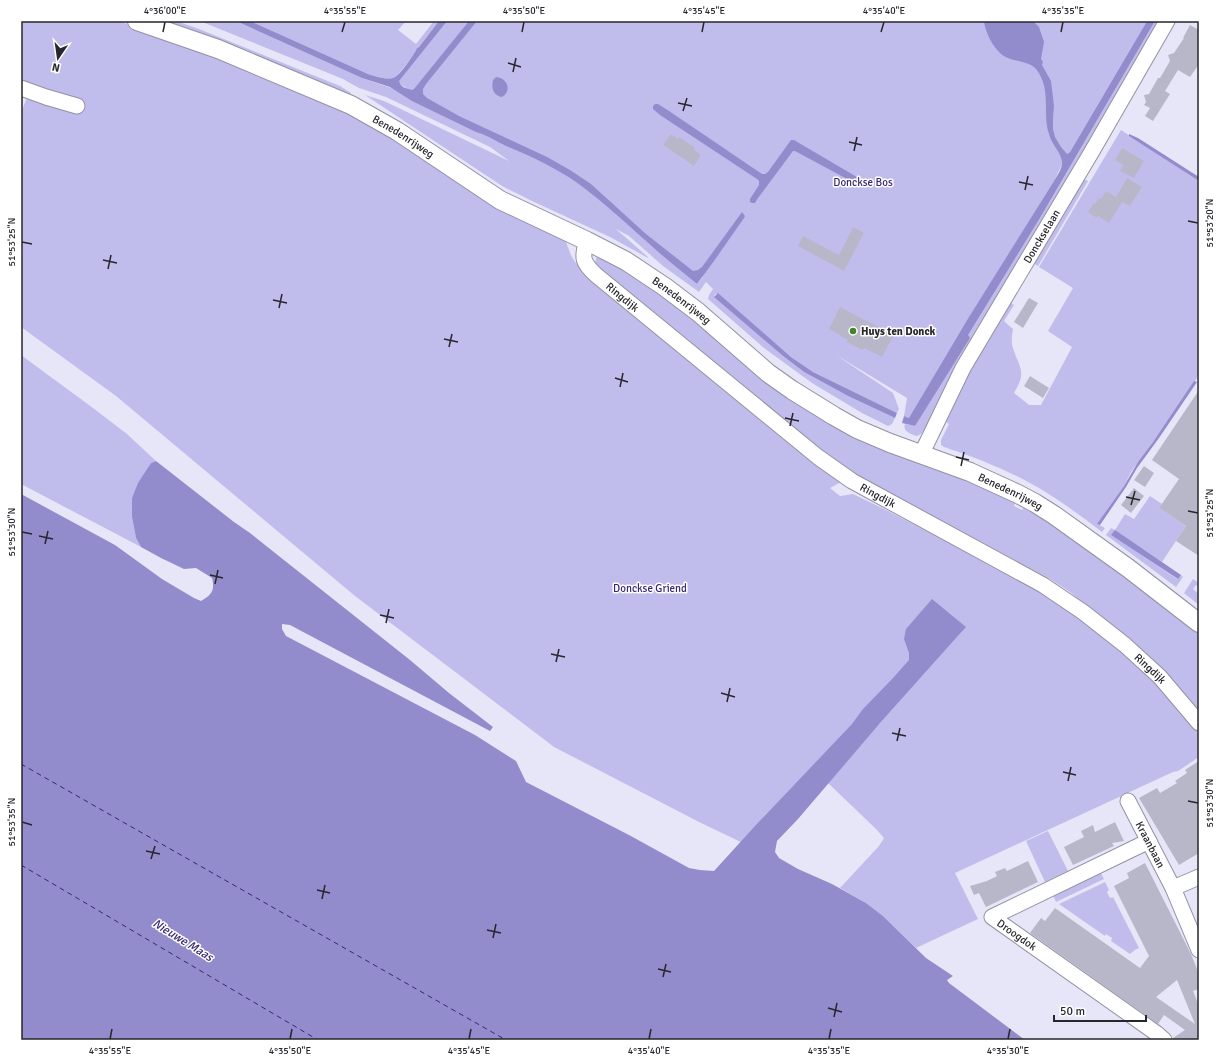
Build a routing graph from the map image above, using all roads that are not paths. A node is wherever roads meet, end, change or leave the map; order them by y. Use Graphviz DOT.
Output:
graph roads {
  1 [pos="137,21"];
  2 [pos="1167,21"];
  3 [pos="21,88"];
  4 [pos="77,106"];
  5 [pos="587,241"];
  6 [pos="921,455"];
  7 [pos="1199,623"];
  8 [pos="1199,723"];
  9 [pos="1128,801"];
  10 [pos="1149,841"];
  11 [pos="1199,877"];
  12 [pos="1173,888"];
  13 [pos="1199,950"];
  14 [pos="1164,1040"];
  1 -- 5 [label="street, Benedenrijweg"];
  2 -- 6 [label="street, Donckselaan"];
  3 -- 4 [label="street"];
  5 -- 6 [label="street, Benedenrijweg"];
  5 -- 8 [label="street, Ringdijk"];
  6 -- 7 [label="street, Benedenrijweg"];
  9 -- 10 [label="street, Kraanbaan"];
  10 -- 12 [label="street, Kraanbaan"];
  10 -- 14 [label="street, Droogdok"];
  11 -- 12 [label="street"];
  12 -- 13 [label="street, Kraanbaan"];
}
